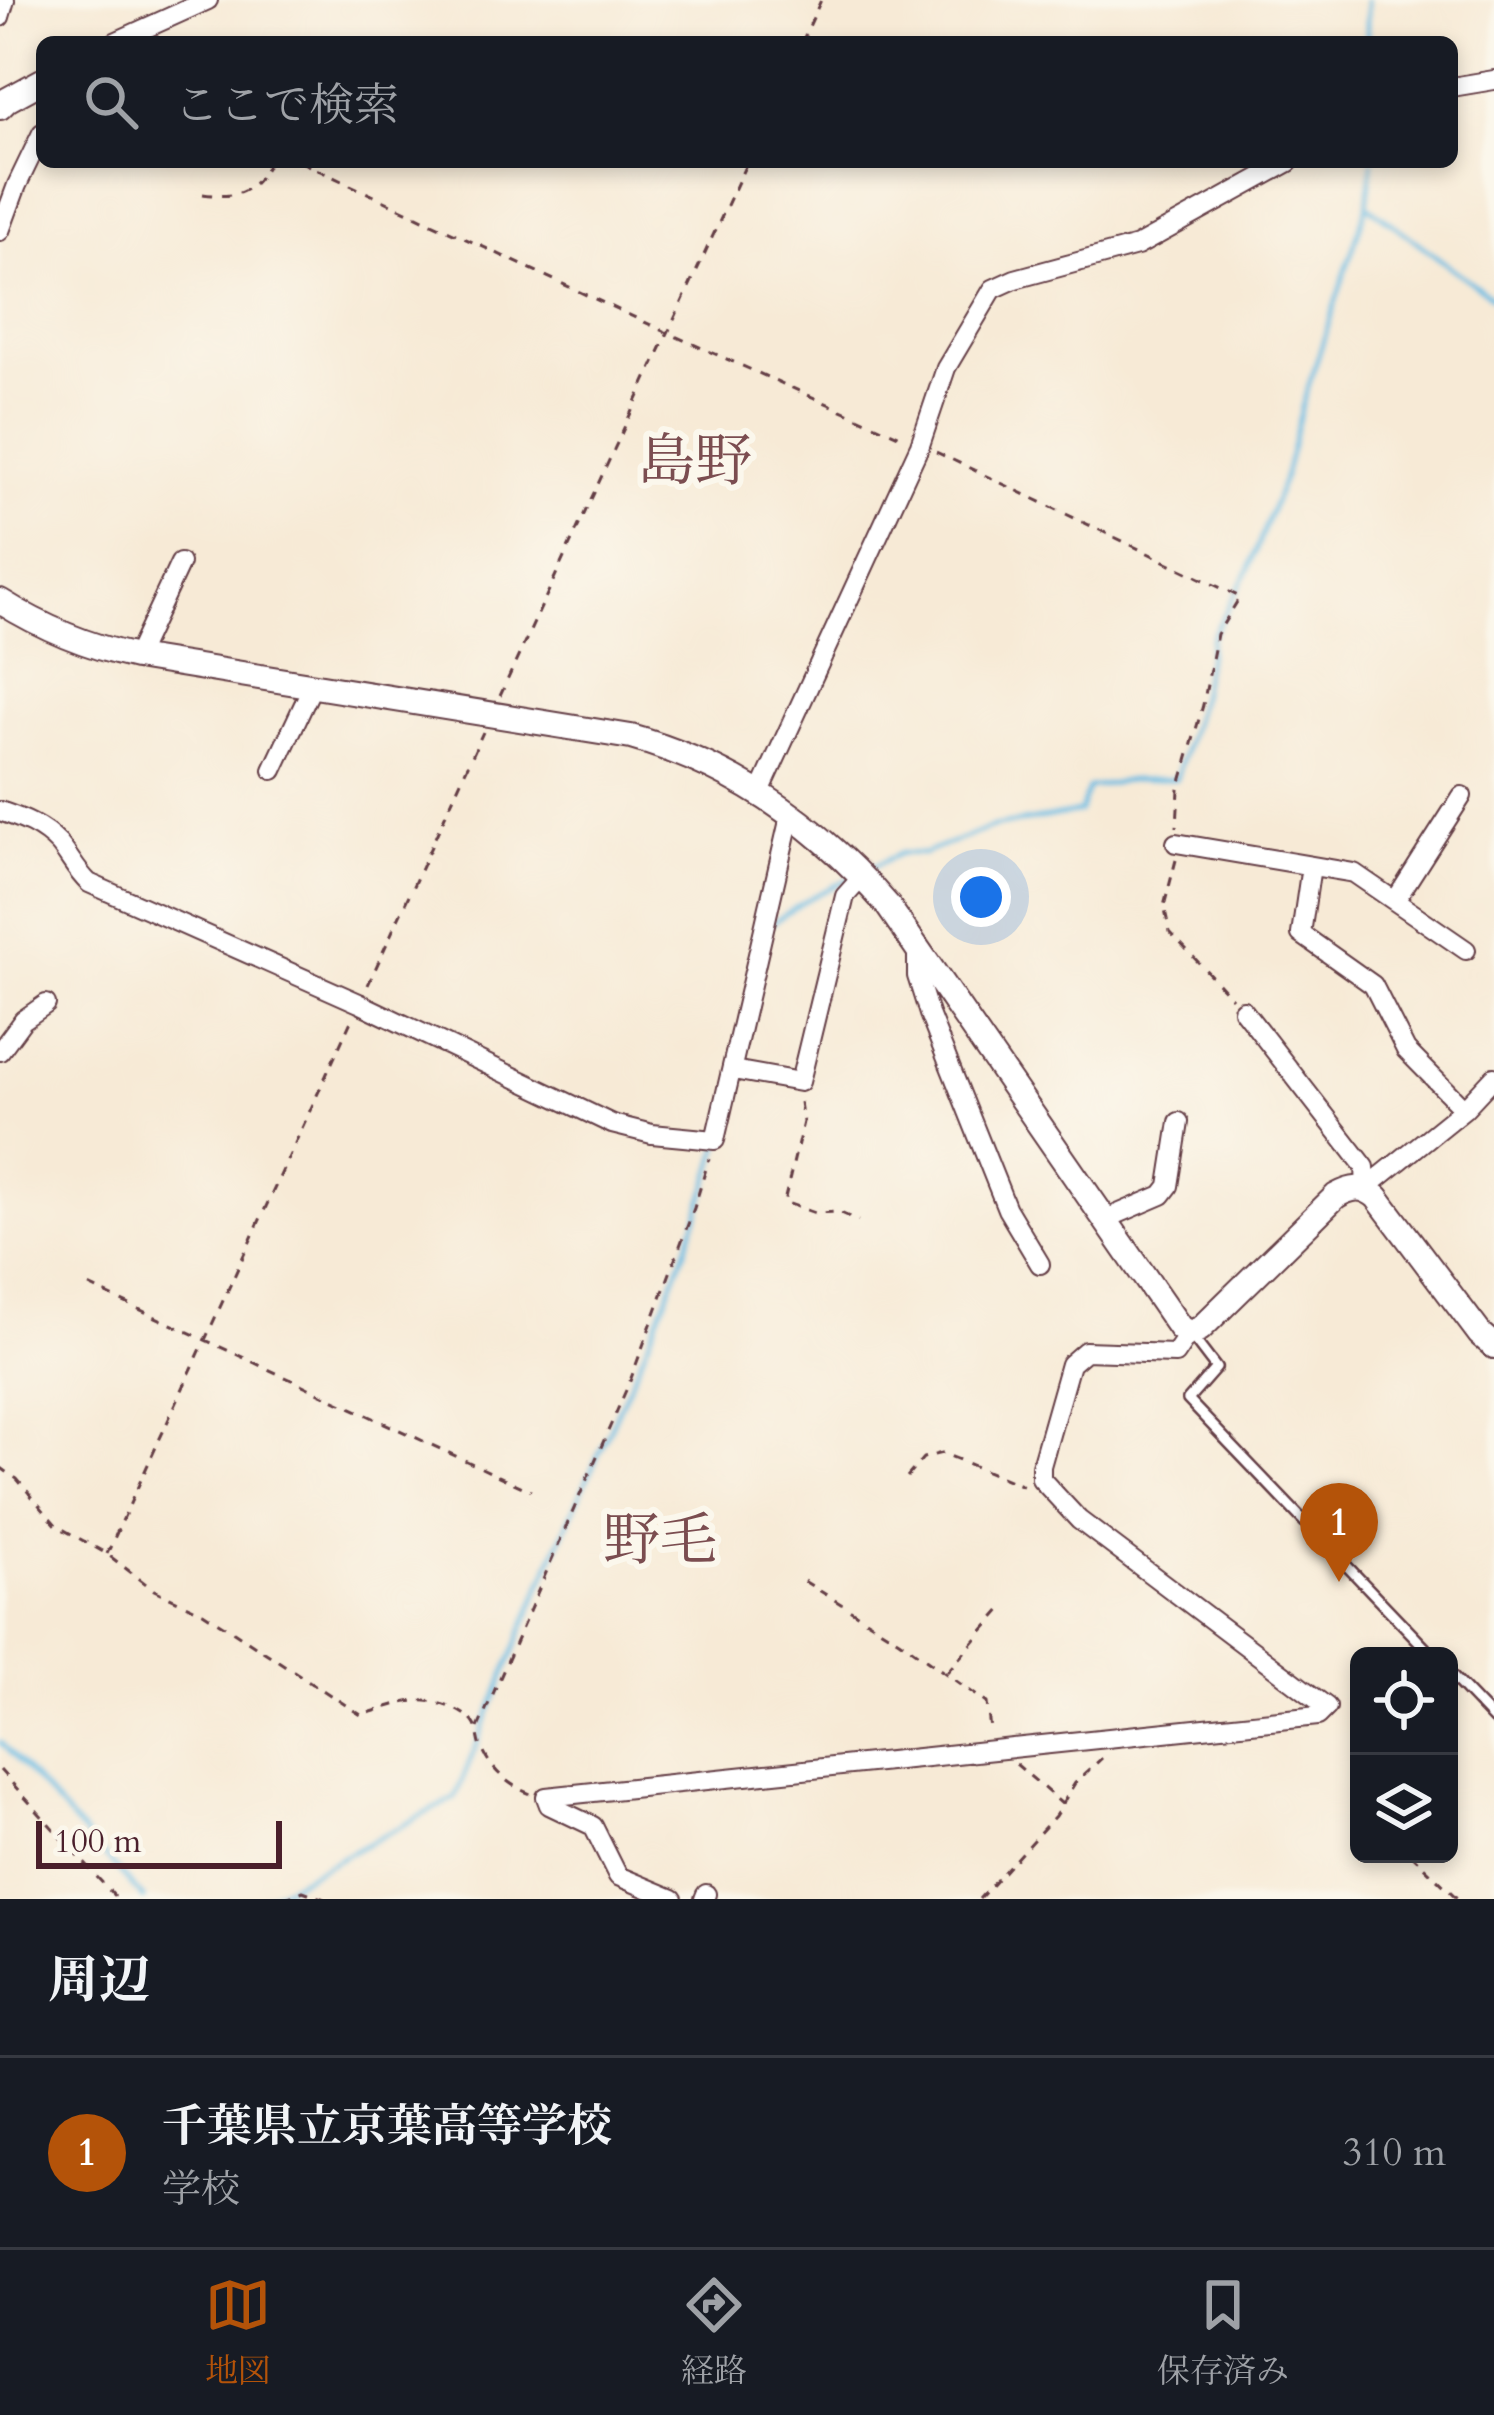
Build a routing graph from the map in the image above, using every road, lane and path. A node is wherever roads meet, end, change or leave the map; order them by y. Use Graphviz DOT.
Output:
graph roads {
  1 [pos="5,0"];
  2 [pos="208,0"];
  3 [pos="821,0"];
  4 [pos="0,17"];
  5 [pos="128,36"];
  6 [pos="805,36"];
  7 [pos="1494,80"];
  8 [pos="36,85"];
  9 [pos="1458,86"];
  10 [pos="0,107"];
  11 [pos="36,145"];
  12 [pos="265,168"];
  13 [pos="314,168"];
  14 [pos="744,168"];
  15 [pos="1278,168"];
  16 [pos="203,194"];
  17 [pos="0,231"];
  18 [pos="668,333"];
  19 [pos="920,445"];
  20 [pos="180,563"];
  21 [pos="0,601"];
  22 [pos="136,657"];
  23 [pos="313,685"];
  24 [pos="491,714"];
  25 [pos="273,770"];
  26 [pos="760,793"];
  27 [pos="1462,796"];
  28 [pos="0,811"];
  29 [pos="790,812"];
  30 [pos="1176,843"];
  31 [pos="1311,866"];
  32 [pos="863,876"];
  33 [pos="1395,901"];
  34 [pos="917,945"];
  35 [pos="1466,950"];
  36 [pos="359,1003"];
  37 [pos="46,1004"];
  38 [pos="1243,1010"];
  39 [pos="0,1052"];
  40 [pos="733,1070"];
  41 [pos="1494,1077"];
  42 [pos="800,1082"];
  43 [pos="1463,1109"];
  44 [pos="1179,1122"];
  45 [pos="715,1140"];
  46 [pos="1366,1188"];
  47 [pos="1106,1219"];
  48 [pos="858,1221"];
  49 [pos="1040,1264"];
  50 [pos="89,1286"];
  51 [pos="1489,1332"];
  52 [pos="1190,1333"];
  53 [pos="206,1338"];
  54 [pos="0,1467"];
  55 [pos="907,1477"];
  56 [pos="1041,1478"];
  57 [pos="531,1491"];
  58 [pos="106,1554"];
  59 [pos="804,1581"];
  60 [pos="1003,1608"];
  61 [pos="1424,1647"];
  62 [pos="946,1674"];
  63 [pos="1458,1682"];
  64 [pos="1494,1720"];
  65 [pos="477,1730"];
  66 [pos="1117,1737"];
  67 [pos="999,1749"];
  68 [pos="0,1770"];
  69 [pos="546,1797"];
  70 [pos="1062,1804"];
  71 [pos="1420,1863"];
  72 [pos="117,1899"];
  73 [pos="284,1899"];
  74 [pos="323,1899"];
  75 [pos="673,1899"];
  76 [pos="980,1899"];
  77 [pos="1458,1899"];
  1 -- 4 [label="street"];
  2 -- 5 [label="street"];
  3 -- 6 [label="path"];
  7 -- 9 [label="street"];
  8 -- 10 [label="street"];
  11 -- 17 [label="street"];
  12 -- 16 [label="path"];
  13 -- 18 [label="path"];
  14 -- 18 [label="path"];
  15 -- 19 [label="street"];
  18 -- 19 [label="path"];
  18 -- 24 [label="path"];
  19 -- 26 [label="street"];
  19 -- 30 [label="path"];
  20 -- 22 [label="street"];
  21 -- 22 [label="street"];
  22 -- 23 [label="street"];
  23 -- 24 [label="street"];
  23 -- 25 [label="street"];
  24 -- 26 [label="street"];
  24 -- 36 [label="path"];
  26 -- 29 [label="street"];
  27 -- 33 [label="street"];
  28 -- 36 [label="street"];
  29 -- 32 [label="street"];
  29 -- 40 [label="street"];
  30 -- 31 [label="street"];
  30 -- 38 [label="path"];
  31 -- 33 [label="street"];
  31 -- 43 [label="street"];
  32 -- 34 [label="street"];
  32 -- 42 [label="street"];
  33 -- 35 [label="street"];
  34 -- 47 [label="street"];
  34 -- 49 [label="street"];
  36 -- 45 [label="street"];
  36 -- 53 [label="path"];
  37 -- 39 [label="street"];
  38 -- 46 [label="street"];
  40 -- 42 [label="street"];
  40 -- 45 [label="street"];
  41 -- 43 [label="street"];
  42 -- 48 [label="path"];
  43 -- 46 [label="street"];
  44 -- 47 [label="street"];
  45 -- 65 [label="path"];
  46 -- 51 [label="street"];
  46 -- 52 [label="street"];
  47 -- 52 [label="street"];
  50 -- 53 [label="path"];
  52 -- 56 [label="street"];
  52 -- 61 [label="lane"];
  53 -- 57 [label="path"];
  53 -- 58 [label="path"];
  54 -- 58 [label="path"];
  55 -- 56 [label="path"];
  56 -- 66 [label="street"];
  58 -- 65 [label="path"];
  59 -- 62 [label="path"];
  60 -- 62 [label="path"];
  62 -- 67 [label="path"];
  63 -- 64 [label="lane"];
  65 -- 69 [label="path"];
  66 -- 67 [label="street"];
  66 -- 70 [label="path"];
  67 -- 69 [label="street"];
  67 -- 70 [label="path"];
  68 -- 72 [label="path"];
  69 -- 75 [label="street"];
  70 -- 76 [label="path"];
  71 -- 77 [label="path"];
  73 -- 74 [label="path"];
}
